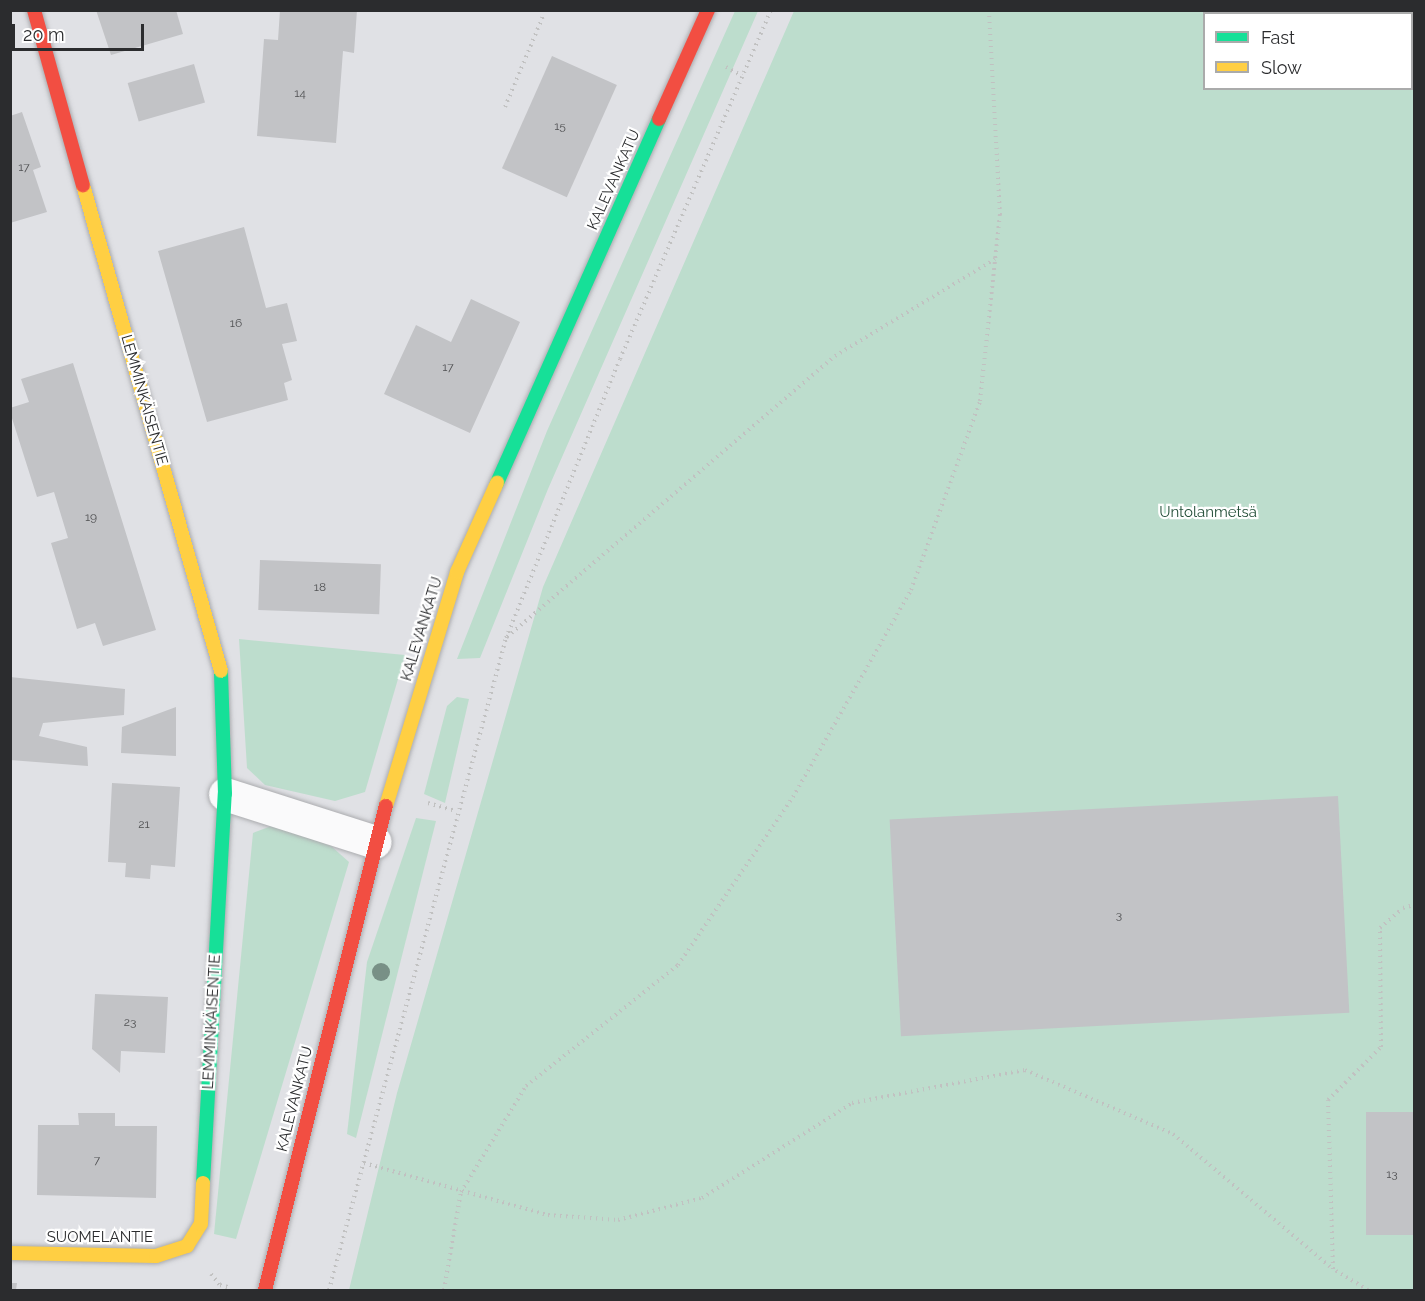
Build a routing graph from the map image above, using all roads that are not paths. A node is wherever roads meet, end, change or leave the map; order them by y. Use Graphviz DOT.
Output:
graph roads {
  1 [pos="34,10"];
  2 [pos="708,10"];
  3 [pos="225,794"];
  4 [pos="375,842"];
  5 [pos="188,1246"];
  6 [pos="10,1253"];
  7 [pos="265,1290"];
  1 -- 3 [label="street, LEMMINKÄISENTIE"];
  2 -- 4 [label="street, KALEVANKATU"];
  3 -- 4 [label="street"];
  3 -- 5 [label="street, LEMMINKÄISENTIE"];
  4 -- 7 [label="street, KALEVANKATU"];
  5 -- 6 [label="street, SUOMELANTIE"];
}
